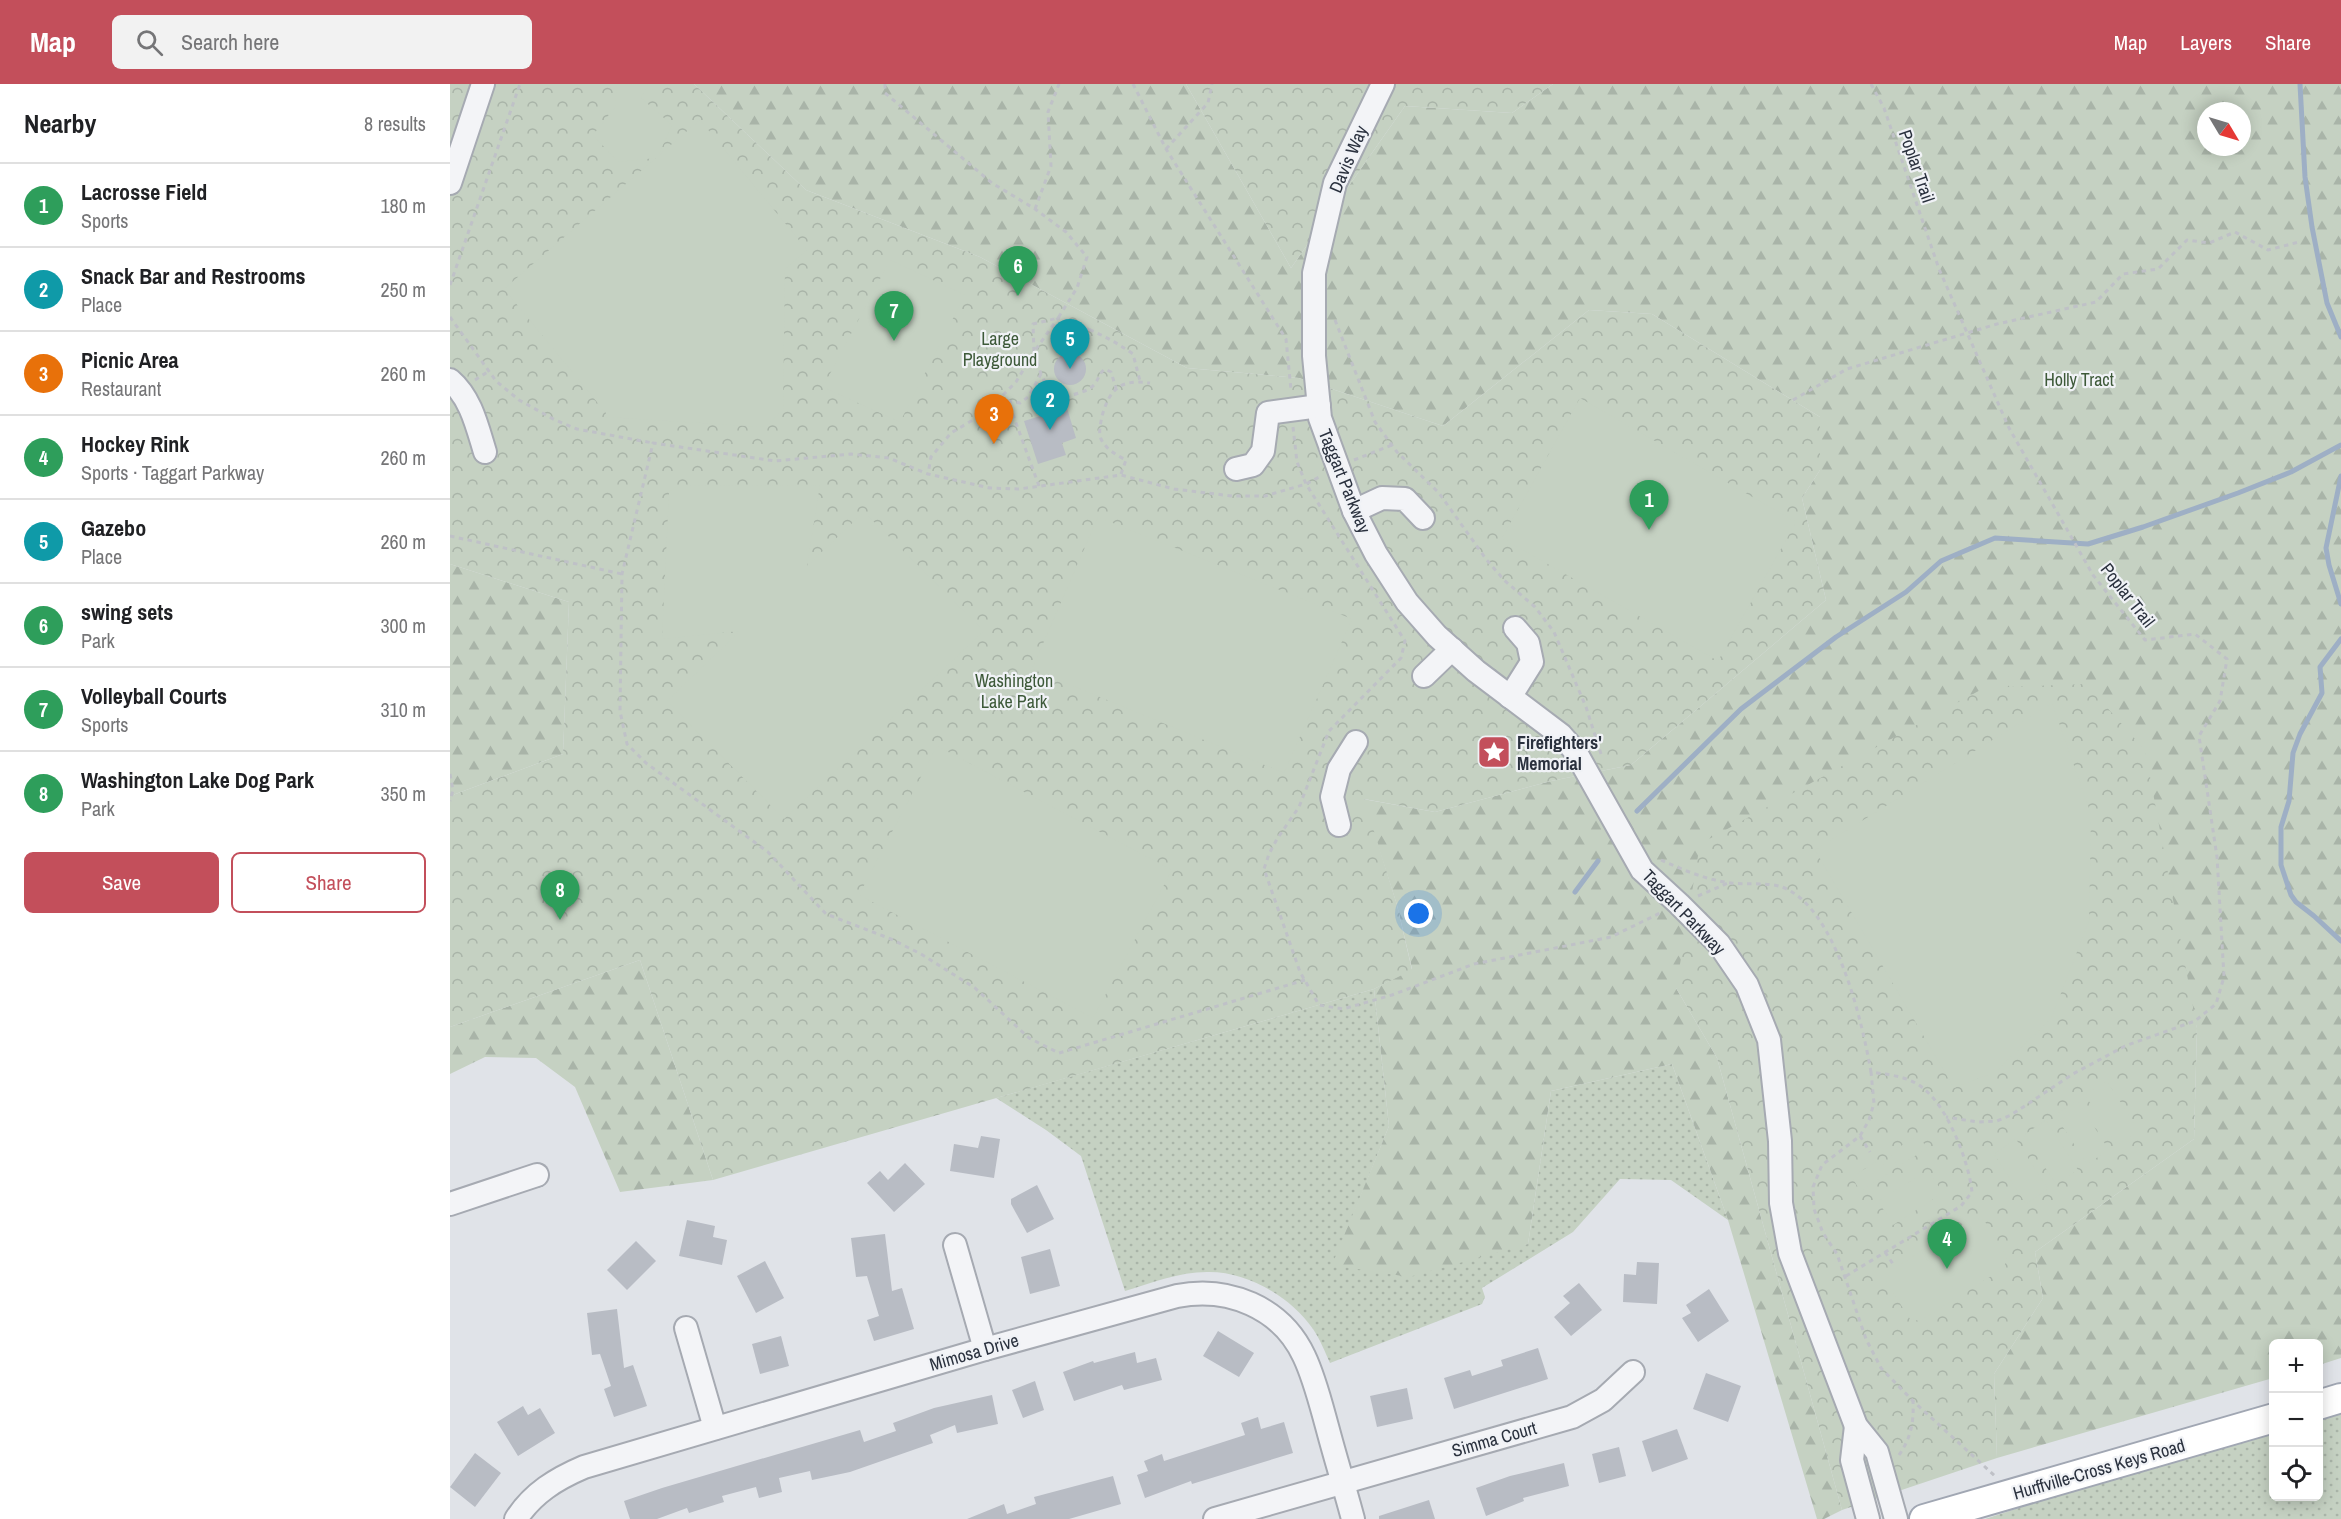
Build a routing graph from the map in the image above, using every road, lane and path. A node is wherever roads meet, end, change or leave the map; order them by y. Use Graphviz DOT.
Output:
graph roads {
  1 [pos="483,84"];
  2 [pos="520,84"];
  3 [pos="885,84"];
  4 [pos="1059,84"];
  5 [pos="1133,84"];
  6 [pos="1212,84"];
  7 [pos="1383,84"];
  8 [pos="1871,84"];
  9 [pos="1166,149"];
  10 [pos="450,183"];
  11 [pos="1035,209"];
  12 [pos="2300,242"];
  13 [pos="1314,273"];
  14 [pos="450,285"];
  15 [pos="450,317"];
  16 [pos="1058,318"];
  17 [pos="1334,318"];
  18 [pos="1089,328"];
  19 [pos="1967,333"];
  20 [pos="1034,352"];
  21 [pos="1076,355"];
  22 [pos="1041,374"];
  23 [pos="450,380"];
  24 [pos="1140,381"];
  25 [pos="1150,382"];
  26 [pos="1116,388"];
  27 [pos="1005,393"];
  28 [pos="1053,399"];
  29 [pos="1793,400"];
  30 [pos="1008,401"];
  31 [pos="1319,406"];
  32 [pos="1292,410"];
  33 [pos="1051,413"];
  34 [pos="653,443"];
  35 [pos="484,452"];
  36 [pos="1236,469"];
  37 [pos="928,474"];
  38 [pos="1121,475"];
  39 [pos="1306,484"];
  40 [pos="1039,486"];
  41 [pos="1354,511"];
  42 [pos="1423,518"];
  43 [pos="450,536"];
  44 [pos="622,574"];
  45 [pos="1515,628"];
  46 [pos="1452,649"];
  47 [pos="1424,676"];
  48 [pos="1510,697"];
  49 [pos="1356,742"];
  50 [pos="1604,761"];
  51 [pos="450,774"];
  52 [pos="450,801"];
  53 [pos="1339,825"];
  54 [pos="1652,856"];
  55 [pos="1729,883"];
  56 [pos="1691,899"];
  57 [pos="1669,909"];
  58 [pos="1305,980"];
  59 [pos="1871,1072"];
  60 [pos="1946,1117"];
  61 [pos="1860,1136"];
  62 [pos="1870,1152"];
  63 [pos="537,1176"];
  64 [pos="450,1204"];
  65 [pos="956,1245"];
  66 [pos="1886,1252"];
  67 [pos="1895,1267"];
  68 [pos="1846,1276"];
  69 [pos="686,1328"];
  70 [pos="985,1349"];
  71 [pos="1633,1372"];
  72 [pos="2341,1398"];
  73 [pos="1913,1401"];
  74 [pos="2323,1404"];
  75 [pos="2269,1419"];
  76 [pos="1856,1426"];
  77 [pos="715,1428"];
  78 [pos="1897,1462"];
  79 [pos="1342,1482"];
  80 [pos="2013,1494"];
  81 [pos="516,1519"];
  82 [pos="1215,1519"];
  83 [pos="1353,1519"];
  84 [pos="1868,1519"];
  85 [pos="1896,1519"];
  86 [pos="1924,1519"];
  1 -- 10 [label="street"];
  2 -- 14 [label="path"];
  3 -- 11 [label="path"];
  4 -- 11 [label="path"];
  5 -- 9 [label="path"];
  6 -- 9 [label="path"];
  7 -- 13 [label="street, Davis Way"];
  8 -- 19 [label="path, Poplar Trail"];
  9 -- 32 [label="path"];
  11 -- 16 [label="path"];
  12 -- 19 [label="path"];
  13 -- 31 [label="street, Taggart Parkway"];
  15 -- 34 [label="path"];
  16 -- 18 [label="path"];
  16 -- 20 [label="path"];
  16 -- 20 [label="path"];
  17 -- 50 [label="path"];
  18 -- 21 [label="path"];
  18 -- 24 [label="path"];
  19 -- 29 [label="path"];
  19 -- 60 [label="path, Poplar Trail"];
  20 -- 22 [label="path"];
  20 -- 27 [label="path"];
  22 -- 28 [label="path"];
  22 -- 30 [label="path"];
  23 -- 35 [label="street"];
  24 -- 25 [label="path"];
  24 -- 26 [label="path"];
  26 -- 28 [label="path"];
  26 -- 38 [label="path"];
  27 -- 30 [label="path"];
  27 -- 37 [label="path"];
  28 -- 33 [label="path"];
  30 -- 40 [label="path"];
  31 -- 32 [label="street"];
  31 -- 41 [label="street, Taggart Parkway"];
  32 -- 36 [label="street"];
  32 -- 39 [label="path"];
  34 -- 37 [label="path"];
  34 -- 44 [label="path"];
  37 -- 40 [label="path"];
  38 -- 39 [label="path"];
  38 -- 40 [label="path"];
  39 -- 58 [label="path"];
  41 -- 42 [label="street"];
  41 -- 46 [label="street, Taggart Parkway"];
  43 -- 44 [label="path"];
  44 -- 58 [label="path"];
  45 -- 48 [label="street"];
  46 -- 47 [label="street"];
  46 -- 48 [label="street, Taggart Parkway"];
  48 -- 76 [label="street, Taggart Parkway"];
  49 -- 53 [label="street"];
  51 -- 52 [label="path"];
  54 -- 55 [label="path"];
  55 -- 56 [label="path"];
  55 -- 59 [label="path"];
  57 -- 58 [label="path"];
  59 -- 60 [label="path"];
  59 -- 61 [label="path"];
  60 -- 66 [label="path"];
  61 -- 62 [label="path"];
  61 -- 68 [label="path"];
  63 -- 64 [label="street"];
  65 -- 70 [label="street"];
  66 -- 67 [label="path"];
  66 -- 68 [label="path"];
  68 -- 73 [label="path"];
  69 -- 77 [label="street"];
  70 -- 77 [label="street, Mimosa Drive"];
  70 -- 79 [label="street, Mimosa Drive"];
  71 -- 79 [label="street, Simma Court"];
  72 -- 74 [label="main road"];
  73 -- 78 [label="path"];
  73 -- 80 [label="path"];
  75 -- 80 [label="main road, Hurffville-Cross Keys Road"];
  76 -- 84 [label="street, Taggart Parkway"];
  76 -- 85 [label="street, Taggart Parkway"];
  77 -- 81 [label="street, Mimosa Drive"];
  79 -- 82 [label="street"];
  79 -- 83 [label="street, Mimosa Drive"];
  80 -- 86 [label="main road, Hurffville-Cross Keys Road"];
}
